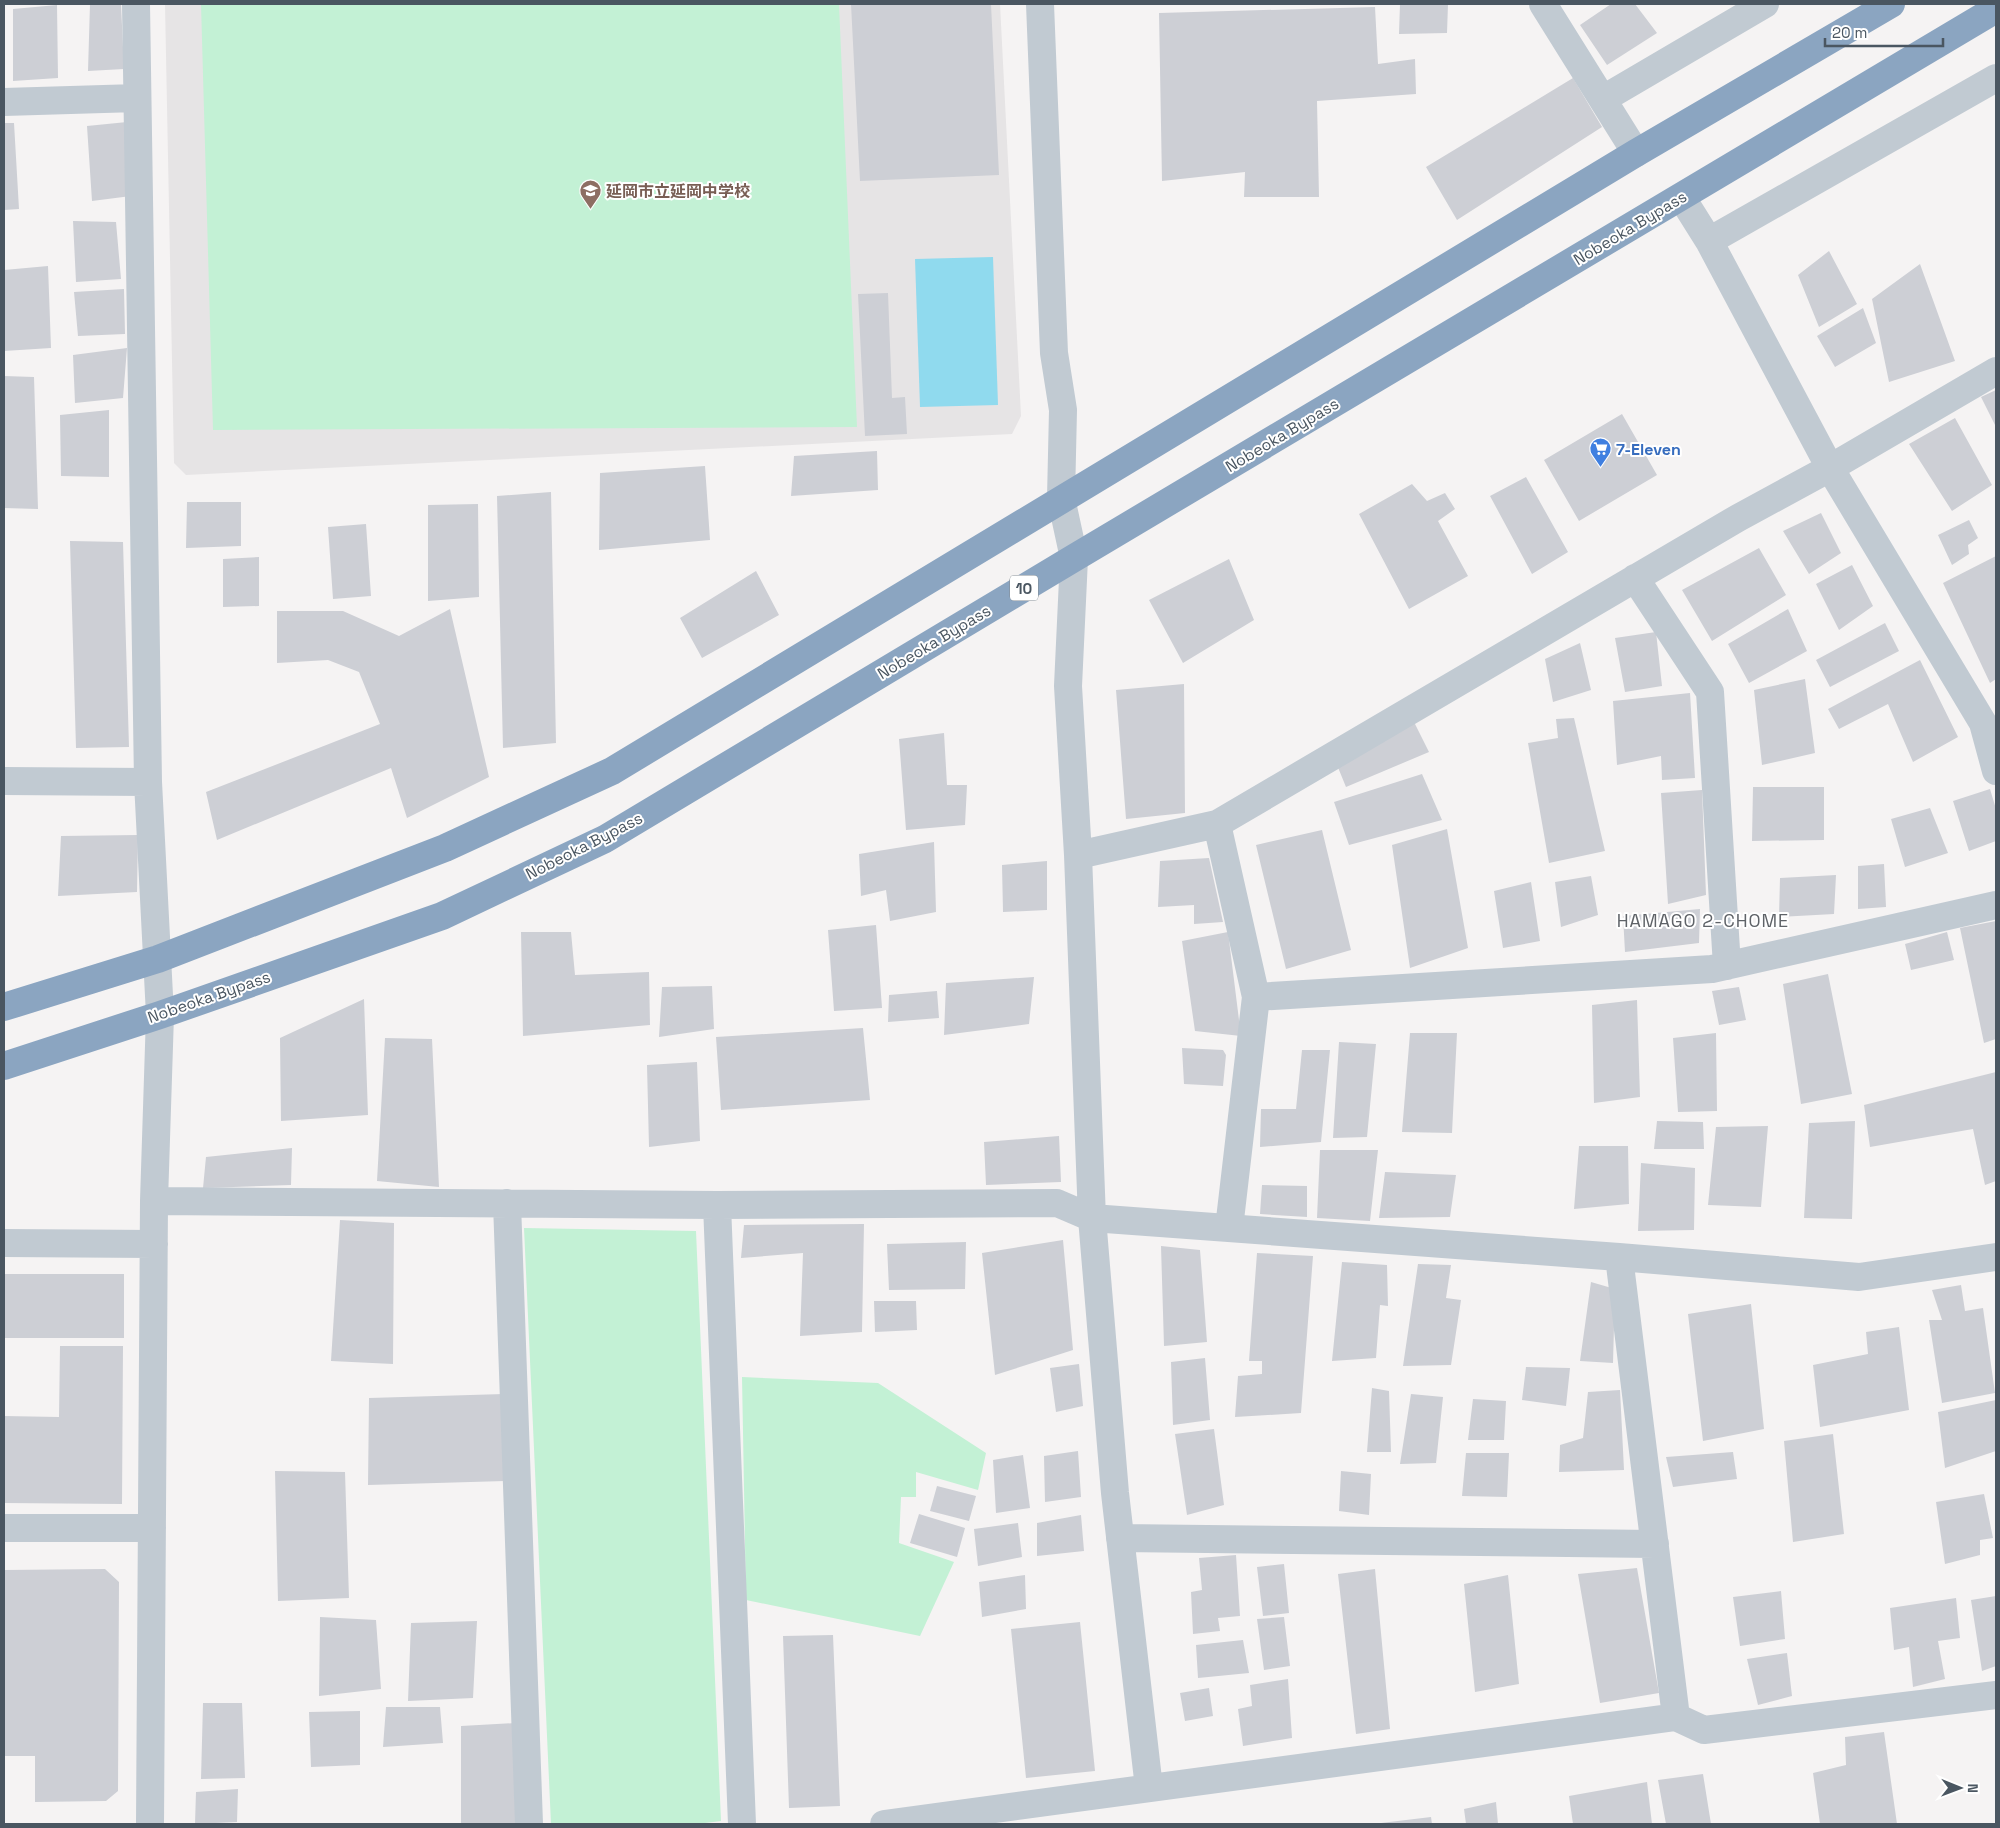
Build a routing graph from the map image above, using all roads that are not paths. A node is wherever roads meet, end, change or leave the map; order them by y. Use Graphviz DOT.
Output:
graph roads {
  1 [pos="136,4"];
  2 [pos="1040,4"];
  3 [pos="1543,4"];
  4 [pos="1765,4"];
  5 [pos="1891,4"];
  6 [pos="1996,9"];
  7 [pos="1996,78"];
  8 [pos="138,98"];
  9 [pos="1603,99"];
  10 [pos="4,102"];
  11 [pos="1636,153"];
  12 [pos="1682,198"];
  13 [pos="1709,241"];
  14 [pos="1996,371"];
  15 [pos="1830,468"];
  16 [pos="1061,498"];
  17 [pos="1074,558"];
  18 [pos="1635,578"];
  19 [pos="1990,720"];
  20 [pos="1996,771"];
  21 [pos="4,781"];
  22 [pos="148,782"];
  23 [pos="1217,824"];
  24 [pos="1078,855"];
  25 [pos="1996,905"];
  26 [pos="158,959"];
  27 [pos="1727,966"];
  28 [pos="1256,997"];
  29 [pos="4,1007"];
  30 [pos="160,1015"];
  31 [pos="4,1066"];
  32 [pos="154,1201"];
  33 [pos="507,1204"];
  34 [pos="717,1205"];
  35 [pos="1092,1218"];
  36 [pos="1229,1228"];
  37 [pos="4,1243"];
  38 [pos="154,1244"];
  39 [pos="1619,1257"];
  40 [pos="1996,1257"];
  41 [pos="4,1528"];
  42 [pos="152,1528"];
  43 [pos="1120,1538"];
  44 [pos="1655,1544"];
  45 [pos="1996,1695"];
  46 [pos="1676,1717"];
  47 [pos="1149,1788"];
  48 [pos="150,1824"];
  49 [pos="529,1824"];
  50 [pos="742,1824"];
  51 [pos="884,1824"];
  1 -- 8 [label="street"];
  2 -- 16 [label="street"];
  3 -- 9 [label="street"];
  4 -- 9 [label="street"];
  5 -- 11 [label="highway"];
  6 -- 12 [label="highway, Nobeoka Bypass / 10"];
  7 -- 13 [label="street"];
  8 -- 10 [label="street"];
  8 -- 22 [label="street"];
  9 -- 11 [label="street"];
  11 -- 16 [label="highway"];
  12 -- 13 [label="street"];
  12 -- 17 [label="highway, Nobeoka Bypass / 10"];
  13 -- 15 [label="street"];
  14 -- 15 [label="street"];
  15 -- 18 [label="street"];
  15 -- 19 [label="street"];
  16 -- 17 [label="street"];
  16 -- 26 [label="highway"];
  17 -- 24 [label="street"];
  17 -- 30 [label="highway, Nobeoka Bypass / 10"];
  18 -- 23 [label="street"];
  18 -- 27 [label="street"];
  19 -- 20 [label="street"];
  21 -- 22 [label="street"];
  22 -- 26 [label="street"];
  23 -- 24 [label="street"];
  23 -- 28 [label="street"];
  24 -- 35 [label="street"];
  25 -- 27 [label="street"];
  26 -- 29 [label="highway"];
  26 -- 30 [label="street"];
  27 -- 28 [label="street"];
  28 -- 36 [label="street"];
  30 -- 31 [label="highway, Nobeoka Bypass / 10"];
  30 -- 32 [label="street"];
  32 -- 33 [label="street"];
  32 -- 38 [label="street"];
  33 -- 34 [label="street"];
  33 -- 49 [label="street"];
  34 -- 35 [label="street"];
  34 -- 50 [label="street"];
  35 -- 36 [label="street"];
  35 -- 43 [label="street"];
  36 -- 39 [label="street"];
  37 -- 38 [label="street"];
  38 -- 42 [label="street"];
  39 -- 40 [label="street"];
  39 -- 44 [label="street"];
  41 -- 42 [label="street"];
  42 -- 48 [label="street"];
  43 -- 44 [label="street"];
  43 -- 47 [label="street"];
  44 -- 46 [label="street"];
  45 -- 46 [label="street"];
  46 -- 47 [label="street"];
  47 -- 51 [label="street"];
}
